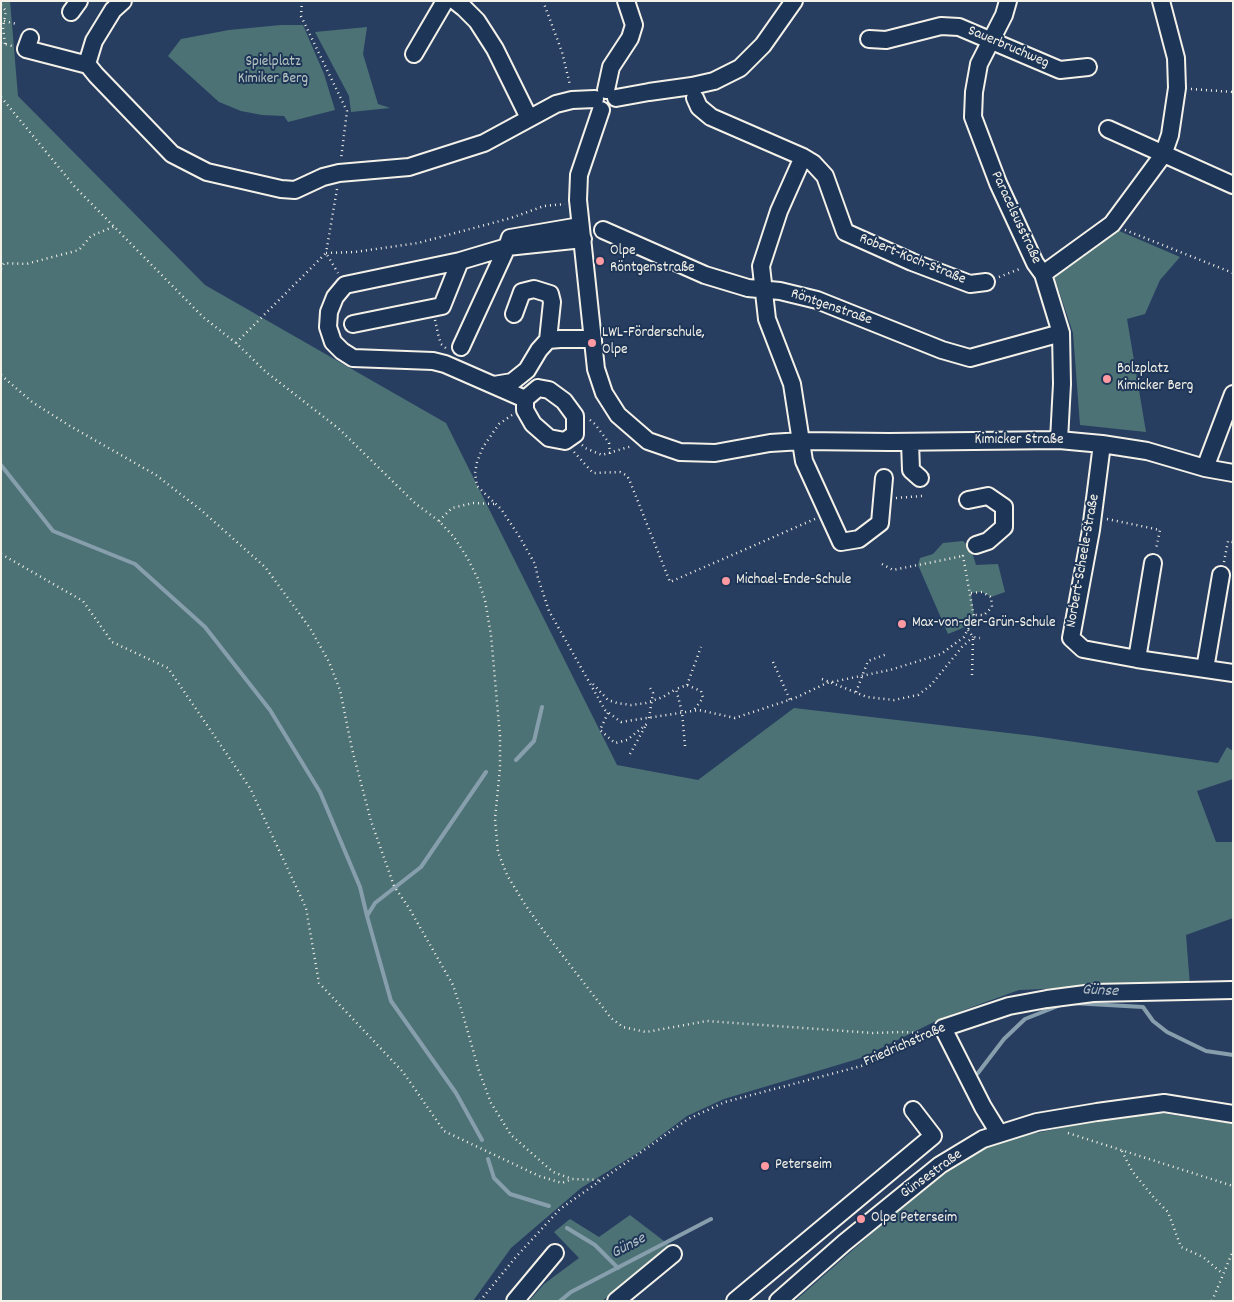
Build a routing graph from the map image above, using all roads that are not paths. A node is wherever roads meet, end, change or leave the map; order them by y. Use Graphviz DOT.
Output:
graph roads {
  1 [pos="445,1"];
  2 [pos="455,1"];
  3 [pos="626,1"];
  4 [pos="794,1"];
  5 [pos="1008,1"];
  6 [pos="1161,1"];
  7 [pos="113,4"];
  8 [pos="30,38"];
  9 [pos="869,38"];
  10 [pos="991,40"];
  11 [pos="414,54"];
  12 [pos="87,64"];
  13 [pos="1088,66"];
  14 [pos="694,98"];
  15 [pos="605,99"];
  16 [pos="529,118"];
  17 [pos="1108,129"];
  18 [pos="1163,155"];
  19 [pos="803,157"];
  20 [pos="1233,185"];
  21 [pos="603,230"];
  22 [pos="581,232"];
  23 [pos="507,247"];
  24 [pos="460,261"];
  25 [pos="1039,269"];
  26 [pos="986,282"];
  27 [pos="764,290"];
  28 [pos="514,314"];
  29 [pos="353,324"];
  30 [pos="1061,333"];
  31 [pos="548,340"];
  32 [pos="593,340"];
  33 [pos="455,349"];
  34 [pos="531,365"];
  35 [pos="494,385"];
  36 [pos="1233,394"];
  37 [pos="529,399"];
  38 [pos="1059,440"];
  39 [pos="802,441"];
  40 [pos="910,442"];
  41 [pos="1102,444"];
  42 [pos="1205,468"];
  43 [pos="1233,474"];
  44 [pos="884,478"];
  45 [pos="920,478"];
  46 [pos="968,500"];
  47 [pos="976,545"];
  48 [pos="1153,563"];
  49 [pos="1221,575"];
  50 [pos="1137,659"];
  51 [pos="1206,669"];
  52 [pos="1233,673"];
  53 [pos="1233,990"];
  54 [pos="913,1110"];
  55 [pos="1233,1114"];
  56 [pos="999,1133"];
  57 [pos="555,1253"];
  58 [pos="673,1254"];
  59 [pos="516,1301"];
  60 [pos="616,1301"];
  61 [pos="735,1301"];
  62 [pos="778,1301"];
  1 -- 11 [label="street"];
  2 -- 16 [label="street"];
  3 -- 15 [label="street"];
  4 -- 15 [label="street"];
  5 -- 10 [label="street, Paracelsusstraße"];
  6 -- 18 [label="street"];
  7 -- 12 [label="street"];
  8 -- 12 [label="street"];
  9 -- 10 [label="street, Sauerbruchweg"];
  10 -- 13 [label="street, Sauerbruchweg"];
  10 -- 25 [label="street, Paracelsusstraße"];
  12 -- 16 [label="street"];
  14 -- 19 [label="street, Robert-Koch-Straße"];
  15 -- 16 [label="street"];
  15 -- 22 [label="street"];
  17 -- 18 [label="street"];
  18 -- 20 [label="street"];
  18 -- 25 [label="street"];
  19 -- 26 [label="street, Robert-Koch-Straße"];
  19 -- 27 [label="street"];
  21 -- 27 [label="street, Röntgenstraße"];
  22 -- 23 [label="street"];
  22 -- 32 [label="street"];
  23 -- 24 [label="street"];
  23 -- 33 [label="street"];
  24 -- 29 [label="street"];
  24 -- 35 [label="street"];
  25 -- 30 [label="street, Paracelsusstraße"];
  27 -- 30 [label="street, Röntgenstraße"];
  27 -- 39 [label="street"];
  28 -- 31 [label="street"];
  30 -- 38 [label="street, Paracelsusstraße"];
  31 -- 32 [label="street"];
  31 -- 34 [label="street"];
  32 -- 39 [label="street, Kimicker Straße"];
  34 -- 35 [label="street"];
  34 -- 37 [label="street"];
  35 -- 37 [label="street"];
  36 -- 42 [label="street"];
  37 -- 37 [label="street"];
  38 -- 40 [label="street, Kimicker Straße"];
  38 -- 41 [label="street, Kimicker Straße"];
  39 -- 40 [label="street, Kimicker Straße"];
  39 -- 44 [label="street"];
  40 -- 45 [label="street"];
  41 -- 42 [label="street, Kimicker Straße"];
  41 -- 50 [label="street, Norbert-Scheele-Straße"];
  42 -- 43 [label="street, Kimicker Straße"];
  46 -- 47 [label="street"];
  48 -- 50 [label="street"];
  49 -- 51 [label="street"];
  50 -- 51 [label="street, Norbert-Scheele-Straße"];
  51 -- 52 [label="street, Norbert-Scheele-Straße"];
  53 -- 56 [label="street, Friedrichstraße"];
  54 -- 61 [label="street"];
  55 -- 56 [label="street, Günsestraße"];
  56 -- 62 [label="street, Günsestraße"];
  57 -- 59 [label="street"];
  58 -- 60 [label="street"];
}
